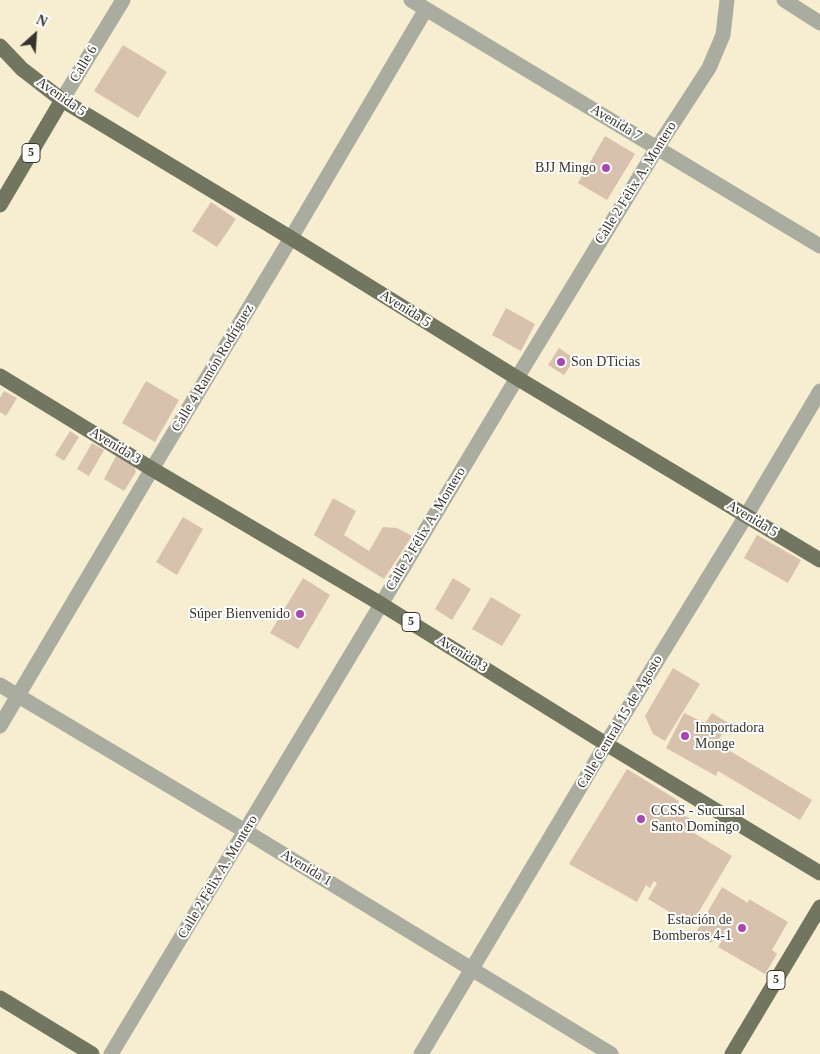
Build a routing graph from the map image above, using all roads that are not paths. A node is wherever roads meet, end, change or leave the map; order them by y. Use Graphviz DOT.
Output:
graph roads {
  1 [pos="123,0"];
  2 [pos="411,0"];
  3 [pos="727,0"];
  4 [pos="784,0"];
  5 [pos="426,9"];
  6 [pos="820,23"];
  7 [pos="0,46"];
  8 [pos="62,100"];
  9 [pos="657,148"];
  10 [pos="0,205"];
  11 [pos="291,238"];
  12 [pos="820,246"];
  13 [pos="0,376"];
  14 [pos="517,378"];
  15 [pos="820,391"];
  16 [pos="152,469"];
  17 [pos="746,516"];
  18 [pos="820,560"];
  19 [pos="382,604"];
  20 [pos="0,685"];
  21 [pos="18,696"];
  22 [pos="0,726"];
  23 [pos="606,744"];
  24 [pos="245,832"];
  25 [pos="820,873"];
  26 [pos="820,906"];
  27 [pos="472,969"];
  28 [pos="0,998"];
  29 [pos="92,1054"];
  30 [pos="111,1054"];
  31 [pos="421,1054"];
  32 [pos="611,1054"];
  33 [pos="732,1054"];
  1 -- 8 [label="street, Calle 6"];
  2 -- 5 [label="street, Avenida 7"];
  3 -- 9 [label="street, Calle 2 Félix A. Montero"];
  4 -- 6 [label="street"];
  5 -- 9 [label="street, Avenida 7"];
  5 -- 11 [label="street, Calle 4 Ramón Rodríguez"];
  7 -- 8 [label="main road, Avenida 5"];
  8 -- 10 [label="main road, Calle 6 / 5"];
  8 -- 11 [label="main road, Avenida 5"];
  9 -- 12 [label="street, Avenida 7"];
  9 -- 14 [label="street, Calle 2 Félix A. Montero"];
  11 -- 14 [label="main road, Avenida 5"];
  11 -- 16 [label="street, Calle 4 Ramón Rodríguez"];
  13 -- 16 [label="main road, Avenida 3 / 5"];
  14 -- 17 [label="main road, Avenida 5"];
  14 -- 19 [label="street, Calle 2 Félix A. Montero"];
  15 -- 17 [label="street, Calle Central 15 de Agosto"];
  16 -- 19 [label="main road, Avenida 3 / 5"];
  16 -- 21 [label="street, Calle 4 Ramón Rodríguez"];
  17 -- 18 [label="main road, Avenida 5"];
  17 -- 23 [label="street, Calle Central 15 de Agosto"];
  19 -- 23 [label="main road, Avenida 3 / 5"];
  19 -- 24 [label="street, Calle 2 Félix A. Montero"];
  20 -- 21 [label="street, Avenida 1"];
  21 -- 22 [label="street, Calle 4 Ramón Rodríguez"];
  21 -- 24 [label="street, Avenida 1"];
  23 -- 25 [label="main road, Avenida 3 / 5"];
  23 -- 27 [label="street, Calle Central 15 de Agosto"];
  24 -- 27 [label="street, Avenida 1"];
  24 -- 30 [label="street, Calle 2 Félix A. Montero"];
  26 -- 33 [label="main road, 5"];
  27 -- 31 [label="street, Calle Central 15 de Agosto"];
  27 -- 32 [label="street, Avenida 1"];
  28 -- 29 [label="main road"];
}
